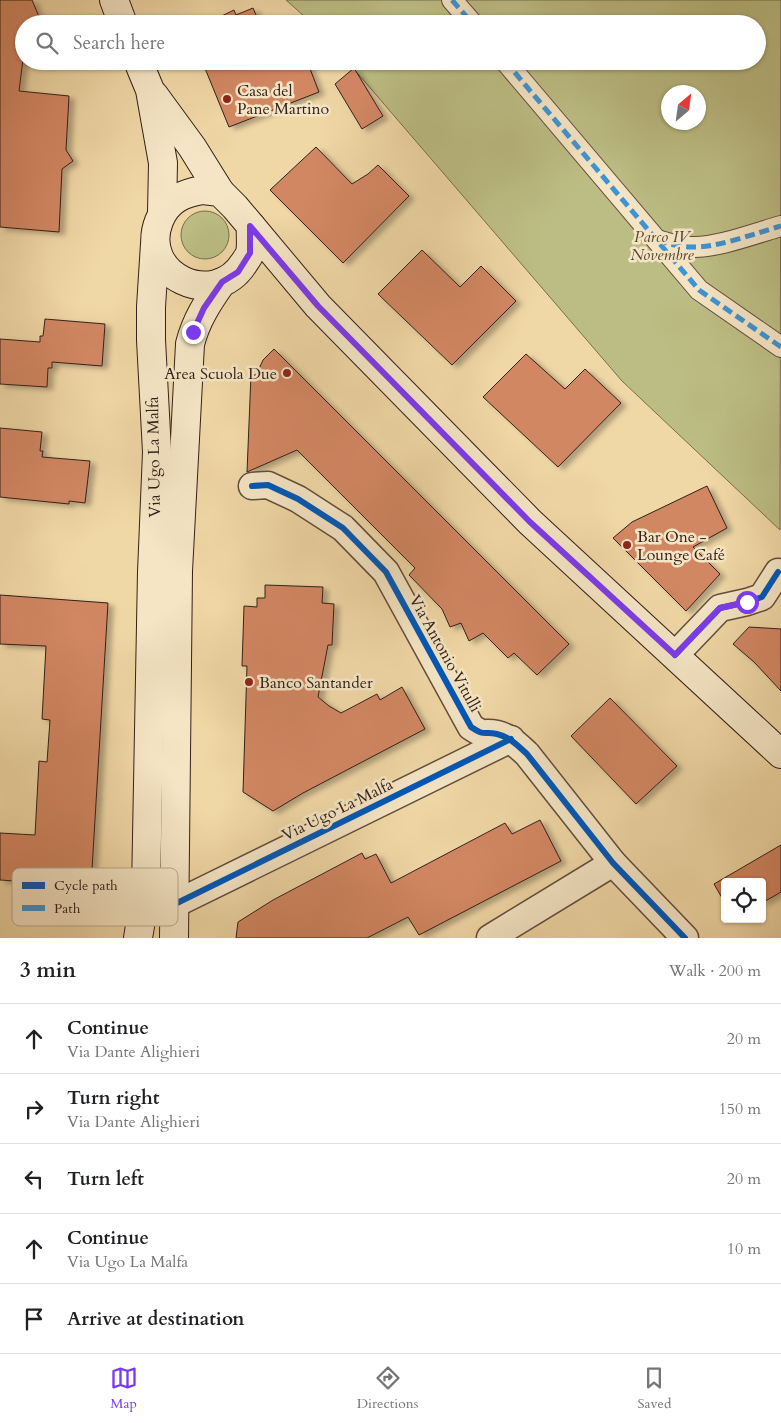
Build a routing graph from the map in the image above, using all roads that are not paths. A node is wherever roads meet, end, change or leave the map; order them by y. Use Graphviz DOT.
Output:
graph roads {
  1 [pos="114,0"];
  2 [pos="452,0"];
  3 [pos="120,15"];
  4 [pos="465,15"];
  5 [pos="142,70"];
  6 [pos="513,70"];
  7 [pos="150,90"];
  8 [pos="220,192"];
  9 [pos="162,213"];
  10 [pos="250,226"];
  11 [pos="781,226"];
  12 [pos="657,240"];
  13 [pos="156,244"];
  14 [pos="222,282"];
  15 [pos="781,347"];
  16 [pos="252,486"];
  17 [pos="776,582"];
  18 [pos="675,655"];
  19 [pos="510,739"];
  20 [pos="781,754"];
  21 [pos="612,863"];
  22 [pos="146,868"];
  23 [pos="175,868"];
  24 [pos="178,903"];
  25 [pos="490,938"];
  26 [pos="685,938"];
  1 -- 3 [label="main road"];
  2 -- 4 [label="street"];
  5 -- 7 [label="main road"];
  6 -- 12 [label="street"];
  7 -- 8 [label="main road"];
  7 -- 9 [label="main road"];
  8 -- 9 [label="main road"];
  8 -- 10 [label="main road"];
  9 -- 13 [label="main road"];
  10 -- 14 [label="main road"];
  10 -- 18 [label="main road"];
  11 -- 12 [label="street"];
  12 -- 15 [label="street"];
  13 -- 14 [label="main road"];
  13 -- 22 [label="main road, Via Ugo La Malfa"];
  14 -- 23 [label="main road, Via Ugo La Malfa"];
  16 -- 19 [label="street, Via Antonio Vitulli"];
  17 -- 18 [label="street"];
  18 -- 20 [label="main road"];
  19 -- 21 [label="street"];
  19 -- 24 [label="street, Via Ugo La Malfa"];
  21 -- 25 [label="street"];
  21 -- 26 [label="street"];
}
